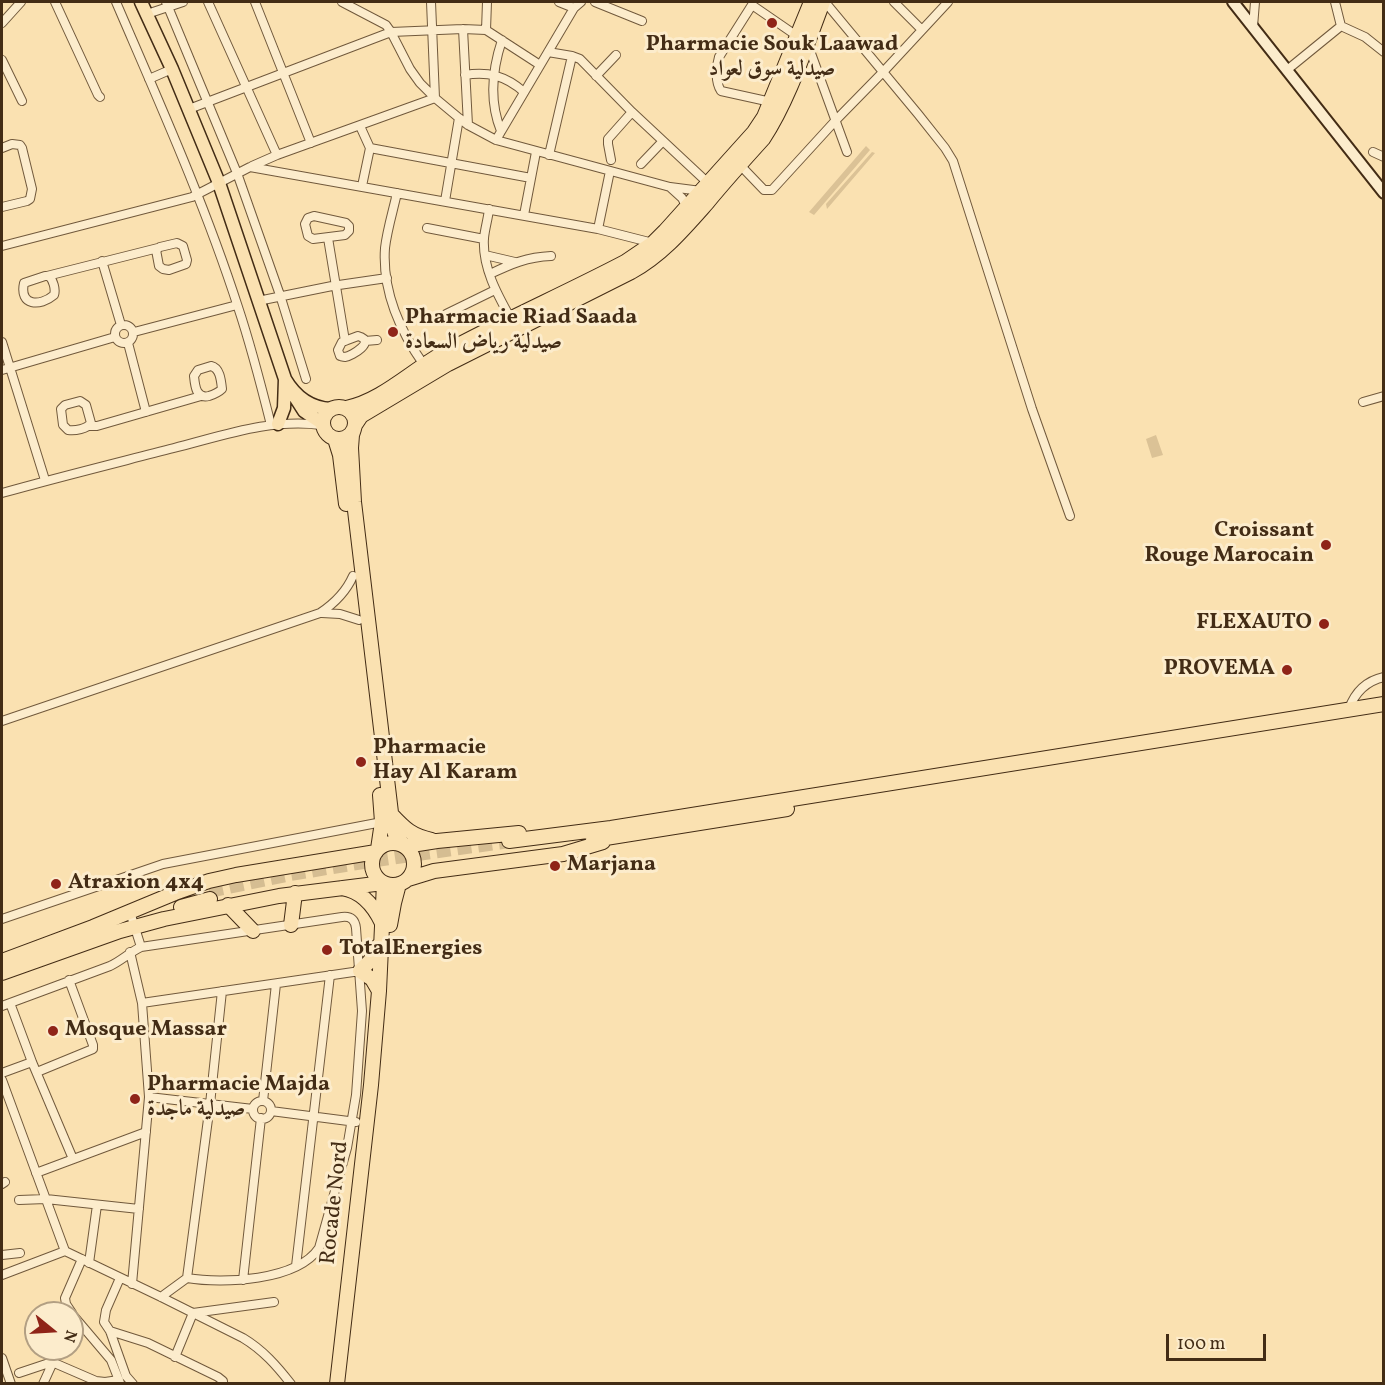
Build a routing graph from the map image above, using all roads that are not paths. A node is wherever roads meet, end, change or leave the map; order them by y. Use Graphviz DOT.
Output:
graph roads {
  1 [pos="21,2"];
  2 [pos="55,2"];
  3 [pos="116,2"];
  4 [pos="141,2"];
  5 [pos="183,2"];
  6 [pos="208,2"];
  7 [pos="255,2"];
  8 [pos="342,2"];
  9 [pos="431,2"];
  10 [pos="487,2"];
  11 [pos="559,2"];
  12 [pos="595,2"];
  13 [pos="811,2"];
  14 [pos="824,2"];
  15 [pos="894,2"];
  16 [pos="948,2"];
  17 [pos="1233,2"];
  18 [pos="1255,2"];
  19 [pos="1335,2"];
  20 [pos="167,4"];
  21 [pos="578,5"];
  22 [pos="147,14"];
  23 [pos="642,21"];
  24 [pos="2,23"];
  25 [pos="1341,26"];
  26 [pos="1253,27"];
  27 [pos="463,29"];
  28 [pos="921,29"];
  29 [pos="431,30"];
  30 [pos="486,30"];
  31 [pos="391,33"];
  32 [pos="502,40"];
  33 [pos="802,40"];
  34 [pos="548,52"];
  35 [pos="1383,52"];
  36 [pos="616,55"];
  37 [pos="573,56"];
  38 [pos="2,60"];
  39 [pos="540,65"];
  40 [pos="172,69"];
  41 [pos="1287,70"];
  42 [pos="884,71"];
  43 [pos="284,73"];
  44 [pos="494,74"];
  45 [pos="465,75"];
  46 [pos="596,76"];
  47 [pos="149,79"];
  48 [pos="247,87"];
  49 [pos="524,92"];
  50 [pos="100,97"];
  51 [pos="435,98"];
  52 [pos="22,101"];
  53 [pos="209,102"];
  54 [pos="771,102"];
  55 [pos="189,109"];
  56 [pos="632,112"];
  57 [pos="459,118"];
  58 [pos="836,120"];
  59 [pos="468,125"];
  60 [pos="360,126"];
  61 [pos="501,131"];
  62 [pos="496,140"];
  63 [pos="663,141"];
  64 [pos="311,143"];
  65 [pos="2,148"];
  66 [pos="370,148"];
  67 [pos="536,152"];
  68 [pos="848,152"];
  69 [pos="1373,152"];
  70 [pos="277,155"];
  71 [pos="549,155"];
  72 [pos="1383,157"];
  73 [pos="611,160"];
  74 [pos="452,163"];
  75 [pos="641,164"];
  76 [pos="740,165"];
  77 [pos="250,167"];
  78 [pos="610,171"];
  79 [pos="237,173"];
  80 [pos="531,178"];
  81 [pos="219,183"];
  82 [pos="362,186"];
  83 [pos="670,187"];
  84 [pos="705,187"];
  85 [pos="397,193"];
  86 [pos="1383,193"];
  87 [pos="198,195"];
  88 [pos="445,201"];
  89 [pos="2,207"];
  90 [pos="687,207"];
  91 [pos="489,209"];
  92 [pos="524,215"];
  93 [pos="427,228"];
  94 [pos="598,229"];
  95 [pos="328,238"];
  96 [pos="484,239"];
  97 [pos="653,243"];
  98 [pos="2,246"];
  99 [pos="158,248"];
  100 [pos="485,255"];
  101 [pos="551,256"];
  102 [pos="102,261"];
  103 [pos="514,262"];
  104 [pos="490,274"];
  105 [pos="47,276"];
  106 [pos="387,278"];
  107 [pos="335,285"];
  108 [pos="495,290"];
  109 [pos="280,295"];
  110 [pos="258,300"];
  111 [pos="237,305"];
  112 [pos="446,314"];
  113 [pos="511,319"];
  114 [pos="121,325"];
  115 [pos="134,332"];
  116 [pos="115,337"];
  117 [pos="377,340"];
  118 [pos="345,341"];
  119 [pos="365,341"];
  120 [pos="2,342"];
  121 [pos="128,343"];
  122 [pos="424,365"];
  123 [pos="5,369"];
  124 [pos="285,379"];
  125 [pos="306,379"];
  126 [pos="294,393"];
  127 [pos="201,396"];
  128 [pos="1383,396"];
  129 [pos="1363,402"];
  130 [pos="346,408"];
  131 [pos="331,409"];
  132 [pos="146,412"];
  133 [pos="323,424"];
  134 [pos="275,425"];
  135 [pos="88,426"];
  136 [pos="355,427"];
  137 [pos="335,439"];
  138 [pos="45,480"];
  139 [pos="2,493"];
  140 [pos="1070,516"];
  141 [pos="353,576"];
  142 [pos="320,613"];
  143 [pos="359,620"];
  144 [pos="1383,677"];
  145 [pos="1383,704"];
  146 [pos="1349,709"];
  147 [pos="1383,711"];
  148 [pos="2,721"];
  149 [pos="386,818"];
  150 [pos="612,833"];
  151 [pos="437,841"];
  152 [pos="510,845"];
  153 [pos="404,846"];
  154 [pos="377,850"];
  155 [pos="404,882"];
  156 [pos="384,883"];
  157 [pos="340,887"];
  158 [pos="295,893"];
  159 [pos="228,905"];
  160 [pos="130,912"];
  161 [pos="2,919"];
  162 [pos="382,923"];
  163 [pos="291,925"];
  164 [pos="135,927"];
  165 [pos="254,931"];
  166 [pos="382,938"];
  167 [pos="141,947"];
  168 [pos="130,952"];
  169 [pos="2,961"];
  170 [pos="360,971"];
  171 [pos="2,973"];
  172 [pos="330,975"];
  173 [pos="69,980"];
  174 [pos="276,984"];
  175 [pos="222,991"];
  176 [pos="379,991"];
  177 [pos="10,1003"];
  178 [pos="142,1003"];
  179 [pos="2,1006"];
  180 [pos="32,1062"];
  181 [pos="37,1072"];
  182 [pos="2,1073"];
  183 [pos="2,1080"];
  184 [pos="149,1097"];
  185 [pos="263,1101"];
  186 [pos="210,1104"];
  187 [pos="253,1109"];
  188 [pos="271,1111"];
  189 [pos="314,1116"];
  190 [pos="261,1118"];
  191 [pos="359,1123"];
  192 [pos="146,1132"];
  193 [pos="73,1159"];
  194 [pos="36,1173"];
  195 [pos="46,1199"];
  196 [pos="19,1200"];
  197 [pos="97,1205"];
  198 [pos="139,1209"];
  199 [pos="65,1251"];
  200 [pos="20,1253"];
  201 [pos="2,1255"];
  202 [pos="85,1261"];
  203 [pos="296,1266"];
  204 [pos="2,1275"];
  205 [pos="120,1278"];
  206 [pos="188,1278"];
  207 [pos="243,1280"];
  208 [pos="132,1284"];
  209 [pos="161,1297"];
  210 [pos="66,1301"];
  211 [pos="274,1302"];
  212 [pos="193,1313"];
  213 [pos="84,1330"];
  214 [pos="110,1331"];
  215 [pos="175,1357"];
  216 [pos="2,1358"];
  217 [pos="52,1362"];
  218 [pos="19,1372"];
  219 [pos="120,1382"];
  220 [pos="11,1383"];
  221 [pos="43,1383"];
  222 [pos="133,1383"];
  223 [pos="223,1383"];
  224 [pos="291,1383"];
  225 [pos="337,1383"];
  226 [pos="344,1383"];
  1 -- 24 [label="street"];
  2 -- 50 [label="street"];
  3 -- 47 [label="street"];
  4 -- 22 [label="main road"];
  5 -- 20 [label="street"];
  6 -- 48 [label="street"];
  7 -- 43 [label="street"];
  8 -- 31 [label="street"];
  9 -- 29 [label="street"];
  10 -- 30 [label="street"];
  11 -- 21 [label="street"];
  12 -- 23 [label="street"];
  13 -- 33 [label="highway"];
  14 -- 33 [label="highway"];
  14 -- 42 [label="street"];
  15 -- 28 [label="street"];
  16 -- 28 [label="street"];
  17 -- 26 [label="street"];
  18 -- 26 [label="street"];
  19 -- 25 [label="street"];
  20 -- 22 [label="street"];
  20 -- 53 [label="street"];
  21 -- 34 [label="street"];
  22 -- 40 [label="main road"];
  25 -- 35 [label="street"];
  25 -- 41 [label="street"];
  26 -- 41 [label="street"];
  27 -- 29 [label="street"];
  27 -- 30 [label="street"];
  27 -- 45 [label="street"];
  28 -- 42 [label="street"];
  29 -- 31 [label="street"];
  29 -- 51 [label="street"];
  30 -- 32 [label="street"];
  31 -- 43 [label="street"];
  31 -- 51 [label="street"];
  32 -- 39 [label="street"];
  32 -- 44 [label="street"];
  33 -- 54 [label="highway"];
  33 -- 54 [label="street"];
  33 -- 58 [label="street"];
  33 -- 76 [label="highway"];
  34 -- 37 [label="street"];
  34 -- 39 [label="street"];
  36 -- 46 [label="street"];
  37 -- 46 [label="street"];
  37 -- 71 [label="street"];
  38 -- 52 [label="street"];
  39 -- 49 [label="street"];
  40 -- 47 [label="street"];
  40 -- 55 [label="main road"];
  41 -- 86 [label="street"];
  42 -- 58 [label="street"];
  42 -- 140 [label="street"];
  43 -- 48 [label="street"];
  43 -- 64 [label="street"];
  44 -- 45 [label="street"];
  44 -- 49 [label="street"];
  44 -- 61 [label="street"];
  45 -- 59 [label="street"];
  46 -- 56 [label="street"];
  47 -- 87 [label="street"];
  48 -- 53 [label="street"];
  48 -- 70 [label="street"];
  49 -- 61 [label="street"];
  51 -- 57 [label="street"];
  51 -- 60 [label="street"];
  53 -- 55 [label="street"];
  53 -- 79 [label="street"];
  54 -- 84 [label="highway"];
  55 -- 81 [label="main road"];
  56 -- 63 [label="street"];
  56 -- 73 [label="street"];
  57 -- 59 [label="street"];
  57 -- 74 [label="street"];
  58 -- 68 [label="street"];
  58 -- 76 [label="street"];
  59 -- 62 [label="street"];
  60 -- 64 [label="street"];
  60 -- 66 [label="street"];
  61 -- 62 [label="street"];
  62 -- 67 [label="street"];
  63 -- 75 [label="street"];
  63 -- 84 [label="street"];
  64 -- 70 [label="street"];
  65 -- 89 [label="street"];
  66 -- 74 [label="street"];
  66 -- 82 [label="street"];
  67 -- 71 [label="street"];
  67 -- 80 [label="street"];
  69 -- 72 [label="street"];
  70 -- 77 [label="street"];
  71 -- 78 [label="street"];
  74 -- 80 [label="street"];
  74 -- 88 [label="street"];
  76 -- 136 [label="highway"];
  77 -- 79 [label="street"];
  77 -- 82 [label="street"];
  78 -- 83 [label="street"];
  78 -- 94 [label="street"];
  79 -- 81 [label="street"];
  79 -- 109 [label="street"];
  80 -- 92 [label="street"];
  81 -- 87 [label="street"];
  81 -- 110 [label="main road"];
  82 -- 85 [label="street"];
  83 -- 84 [label="street"];
  83 -- 90 [label="street"];
  84 -- 90 [label="highway"];
  85 -- 88 [label="street"];
  85 -- 106 [label="street"];
  87 -- 98 [label="street"];
  87 -- 111 [label="street"];
  88 -- 91 [label="street"];
  90 -- 97 [label="highway"];
  91 -- 92 [label="street"];
  91 -- 96 [label="street"];
  92 -- 94 [label="street"];
  93 -- 96 [label="street"];
  94 -- 97 [label="street"];
  95 -- 95 [label="street"];
  95 -- 107 [label="street"];
  96 -- 100 [label="street"];
  97 -- 113 [label="highway"];
  99 -- 99 [label="street"];
  99 -- 102 [label="street"];
  100 -- 103 [label="street"];
  100 -- 104 [label="street"];
  101 -- 103 [label="street"];
  102 -- 105 [label="street"];
  102 -- 114 [label="street"];
  103 -- 104 [label="street"];
  104 -- 108 [label="street"];
  105 -- 105 [label="street"];
  106 -- 107 [label="street"];
  106 -- 122 [label="street"];
  107 -- 109 [label="street"];
  107 -- 118 [label="street"];
  108 -- 112 [label="street"];
  108 -- 113 [label="street"];
  109 -- 110 [label="street"];
  109 -- 125 [label="street"];
  110 -- 124 [label="main road"];
  111 -- 115 [label="street"];
  111 -- 134 [label="street"];
  113 -- 122 [label="highway"];
  114 -- 115 [label="street"];
  114 -- 116 [label="street"];
  115 -- 121 [label="street"];
  116 -- 121 [label="street"];
  116 -- 123 [label="street"];
  117 -- 119 [label="street"];
  118 -- 119 [label="street"];
  118 -- 119 [label="street"];
  120 -- 123 [label="street"];
  121 -- 132 [label="street"];
  122 -- 130 [label="highway"];
  123 -- 138 [label="street"];
  124 -- 126 [label="main road"];
  124 -- 134 [label="main road"];
  126 -- 131 [label="main road"];
  126 -- 133 [label="main road"];
  127 -- 127 [label="street"];
  127 -- 132 [label="street"];
  128 -- 129 [label="street"];
  130 -- 131 [label="highway"];
  130 -- 136 [label="highway"];
  131 -- 133 [label="highway"];
  132 -- 135 [label="street"];
  133 -- 134 [label="street"];
  133 -- 137 [label="highway"];
  134 -- 138 [label="street"];
  135 -- 135 [label="street"];
  136 -- 137 [label="highway"];
  136 -- 149 [label="highway"];
  137 -- 141 [label="highway"];
  138 -- 139 [label="street"];
  141 -- 142 [label="street"];
  141 -- 143 [label="highway"];
  142 -- 143 [label="street"];
  142 -- 148 [label="street"];
  143 -- 149 [label="highway"];
  144 -- 146 [label="street"];
  145 -- 146 [label="highway"];
  146 -- 150 [label="highway"];
  147 -- 150 [label="highway"];
  149 -- 151 [label="highway"];
  149 -- 153 [label="highway"];
  149 -- 154 [label="highway"];
  149 -- 161 [label="street"];
  150 -- 151 [label="highway"];
  150 -- 152 [label="highway"];
  150 -- 155 [label="highway"];
  151 -- 153 [label="highway"];
  153 -- 154 [label="highway"];
  153 -- 155 [label="highway"];
  154 -- 156 [label="highway"];
  154 -- 160 [label="highway"];
  155 -- 156 [label="highway"];
  155 -- 226 [label="highway, Rocade Nord"];
  156 -- 157 [label="highway"];
  156 -- 162 [label="highway, Rocade Nord"];
  157 -- 158 [label="highway"];
  157 -- 162 [label="highway"];
  158 -- 159 [label="highway"];
  158 -- 163 [label="highway"];
  159 -- 164 [label="highway"];
  159 -- 165 [label="highway"];
  160 -- 164 [label="street"];
  160 -- 164 [label="highway"];
  160 -- 169 [label="highway"];
  162 -- 166 [label="highway, Rocade Nord"];
  163 -- 165 [label="street"];
  163 -- 170 [label="street"];
  164 -- 167 [label="street"];
  164 -- 171 [label="highway"];
  165 -- 167 [label="street"];
  166 -- 170 [label="highway"];
  166 -- 176 [label="highway, Rocade Nord"];
  167 -- 168 [label="street"];
  168 -- 173 [label="street"];
  168 -- 178 [label="street"];
  170 -- 172 [label="street"];
  170 -- 176 [label="highway"];
  170 -- 191 [label="street"];
  172 -- 174 [label="street"];
  172 -- 189 [label="street"];
  173 -- 177 [label="street"];
  173 -- 181 [label="street"];
  174 -- 175 [label="street"];
  174 -- 185 [label="street"];
  175 -- 178 [label="street"];
  175 -- 186 [label="street"];
  176 -- 191 [label="highway, Rocade Nord"];
  177 -- 179 [label="street"];
  177 -- 180 [label="street"];
  178 -- 184 [label="street"];
  180 -- 181 [label="street"];
  180 -- 182 [label="street"];
  181 -- 193 [label="street"];
  183 -- 194 [label="street"];
  184 -- 186 [label="street"];
  184 -- 192 [label="street"];
  185 -- 187 [label="street"];
  185 -- 188 [label="street"];
  186 -- 187 [label="street"];
  186 -- 206 [label="street"];
  187 -- 190 [label="street"];
  188 -- 189 [label="street"];
  188 -- 190 [label="street"];
  189 -- 191 [label="street"];
  189 -- 203 [label="street"];
  190 -- 207 [label="street"];
  191 -- 203 [label="street"];
  191 -- 225 [label="highway, Rocade Nord"];
  192 -- 193 [label="street"];
  192 -- 198 [label="street"];
  193 -- 194 [label="street"];
  194 -- 195 [label="street"];
  195 -- 196 [label="street"];
  195 -- 197 [label="street"];
  195 -- 199 [label="street"];
  197 -- 198 [label="street"];
  197 -- 202 [label="street"];
  198 -- 208 [label="street"];
  199 -- 202 [label="street"];
  199 -- 204 [label="street"];
  200 -- 201 [label="street"];
  202 -- 205 [label="street"];
  202 -- 210 [label="street"];
  203 -- 207 [label="street"];
  205 -- 208 [label="street"];
  205 -- 214 [label="street"];
  206 -- 207 [label="street"];
  206 -- 209 [label="street"];
  208 -- 209 [label="street"];
  209 -- 212 [label="street"];
  211 -- 212 [label="street"];
  212 -- 215 [label="street"];
  212 -- 224 [label="street"];
  213 -- 219 [label="street"];
  214 -- 215 [label="street"];
  214 -- 222 [label="street"];
  215 -- 223 [label="street"];
  216 -- 220 [label="street"];
  217 -- 218 [label="street"];
  217 -- 219 [label="street"];
  217 -- 221 [label="street"];
}
